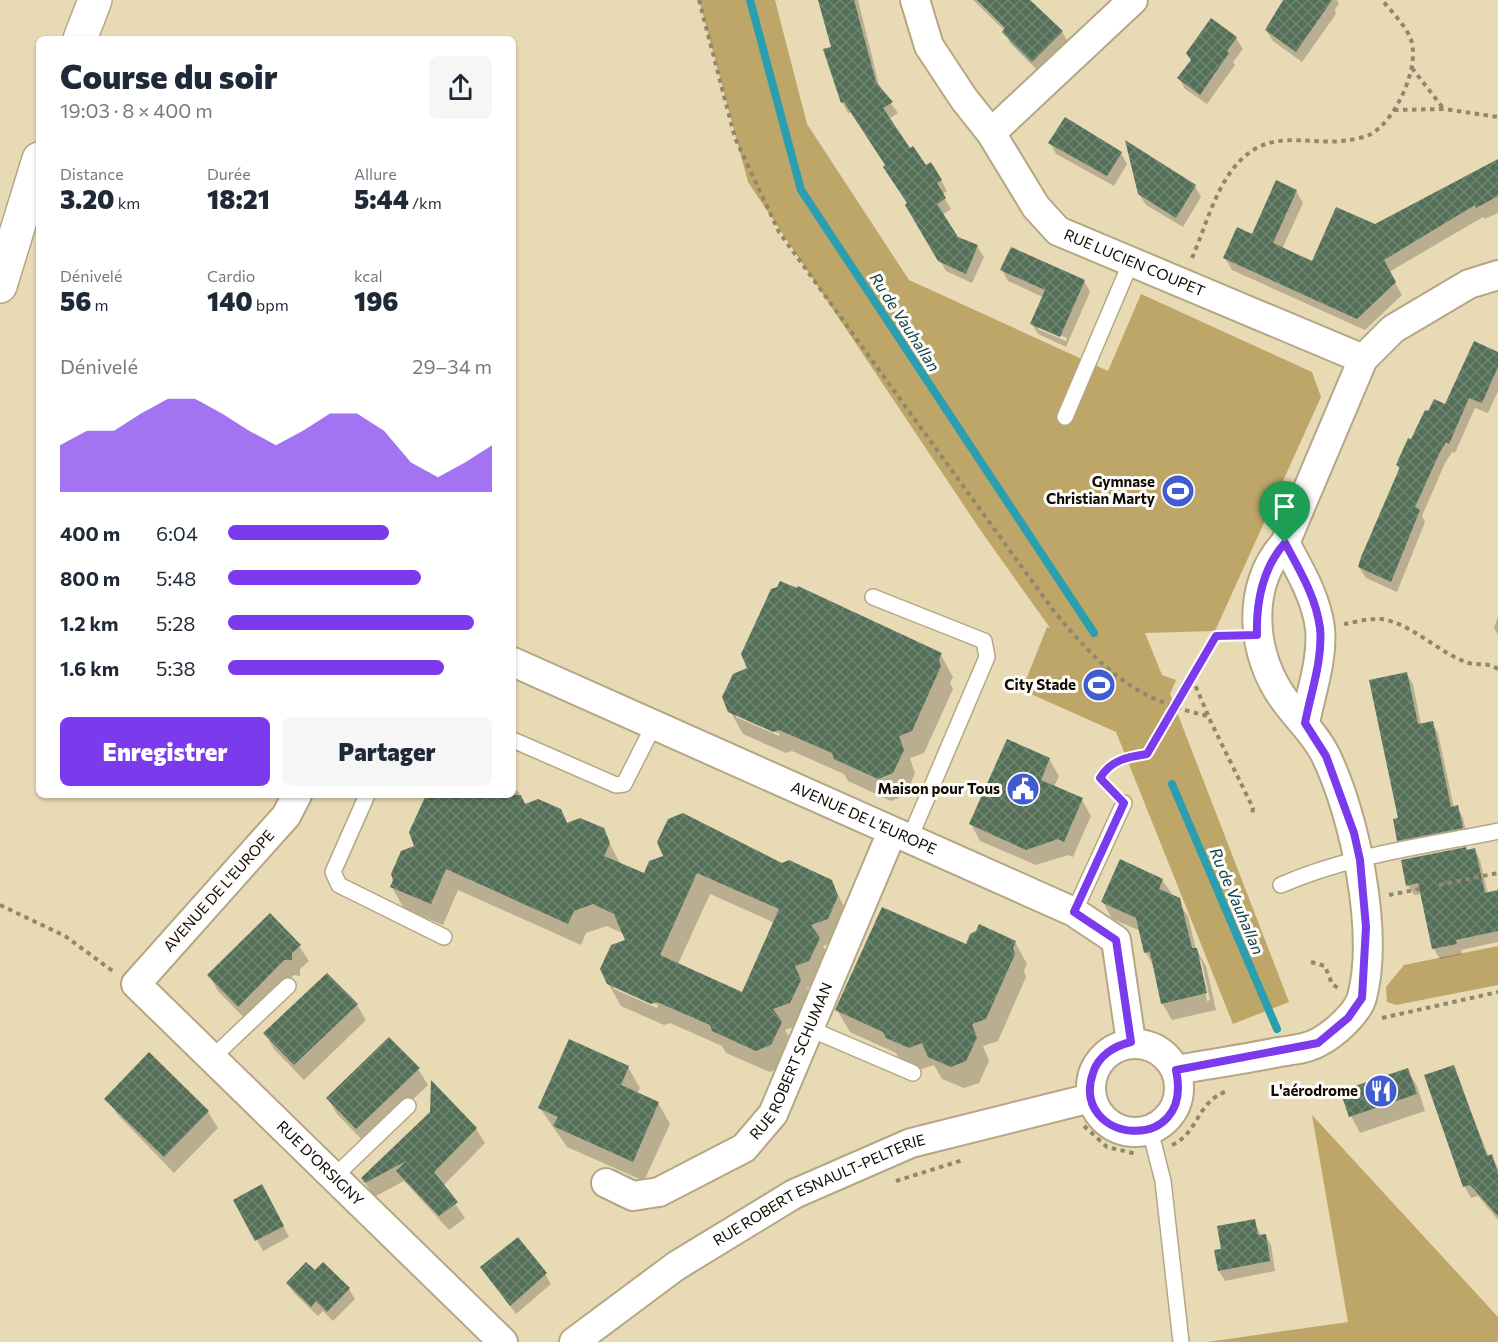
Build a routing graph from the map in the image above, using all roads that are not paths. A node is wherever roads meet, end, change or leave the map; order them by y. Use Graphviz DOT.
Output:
graph roads {
  1 [pos="94,0"];
  2 [pos="915,0"];
  3 [pos="1133,0"];
  4 [pos="81,36"];
  5 [pos="991,133"];
  6 [pos="36,169"];
  7 [pos="1131,262"];
  8 [pos="1498,275"];
  9 [pos="0,285"];
  10 [pos="1363,359"];
  11 [pos="1065,417"];
  12 [pos="1285,543"];
  13 [pos="873,597"];
  14 [pos="516,663"];
  15 [pos="1305,723"];
  16 [pos="654,725"];
  17 [pos="516,741"];
  18 [pos="295,798"];
  19 [pos="366,798"];
  20 [pos="1124,803"];
  21 [pos="1498,831"];
  22 [pos="900,836"];
  23 [pos="1360,860"];
  24 [pos="1281,885"];
  25 [pos="1074,912"];
  26 [pos="444,937"];
  27 [pos="136,984"];
  28 [pos="288,986"];
  29 [pos="808,1028"];
  30 [pos="1131,1042"];
  31 [pos="213,1057"];
  32 [pos="1176,1070"];
  33 [pos="913,1073"];
  34 [pos="1091,1098"];
  35 [pos="408,1106"];
  36 [pos="1150,1130"];
  37 [pos="334,1176"];
  38 [pos="606,1183"];
  39 [pos="503,1342"];
  40 [pos="574,1342"];
  41 [pos="1181,1342"];
  1 -- 4 [label="main road"];
  2 -- 5 [label="street, RUE LUCIEN COUPET"];
  3 -- 5 [label="street"];
  5 -- 7 [label="street, RUE LUCIEN COUPET"];
  6 -- 9 [label="main road"];
  7 -- 10 [label="street, RUE LUCIEN COUPET"];
  7 -- 11 [label="lane"];
  8 -- 10 [label="street"];
  10 -- 12 [label="street"];
  12 -- 15 [label="street"];
  12 -- 15 [label="street"];
  13 -- 22 [label="lane"];
  14 -- 16 [label="street, AVENUE DE L'EUROPE"];
  15 -- 23 [label="street"];
  16 -- 17 [label="lane"];
  16 -- 22 [label="street, AVENUE DE L'EUROPE"];
  18 -- 27 [label="street, AVENUE DE L'EUROPE"];
  19 -- 26 [label="lane"];
  20 -- 25 [label="lane"];
  21 -- 23 [label="lane"];
  22 -- 25 [label="street, AVENUE DE L'EUROPE"];
  22 -- 29 [label="street, RUE ROBERT SCHUMAN"];
  23 -- 24 [label="lane"];
  23 -- 32 [label="street"];
  25 -- 30 [label="street, AVENUE DE L'EUROPE"];
  27 -- 31 [label="street, RUE D'ORSIGNY"];
  28 -- 31 [label="lane"];
  29 -- 33 [label="lane"];
  29 -- 38 [label="street, RUE ROBERT SCHUMAN"];
  30 -- 32 [label="street"];
  30 -- 34 [label="street"];
  31 -- 37 [label="street, RUE D'ORSIGNY"];
  32 -- 36 [label="street"];
  34 -- 36 [label="street"];
  34 -- 40 [label="street, RUE ROBERT ESNAULT-PELTERIE"];
  35 -- 37 [label="lane"];
  36 -- 41 [label="lane"];
  37 -- 39 [label="street, RUE D'ORSIGNY"];
}
